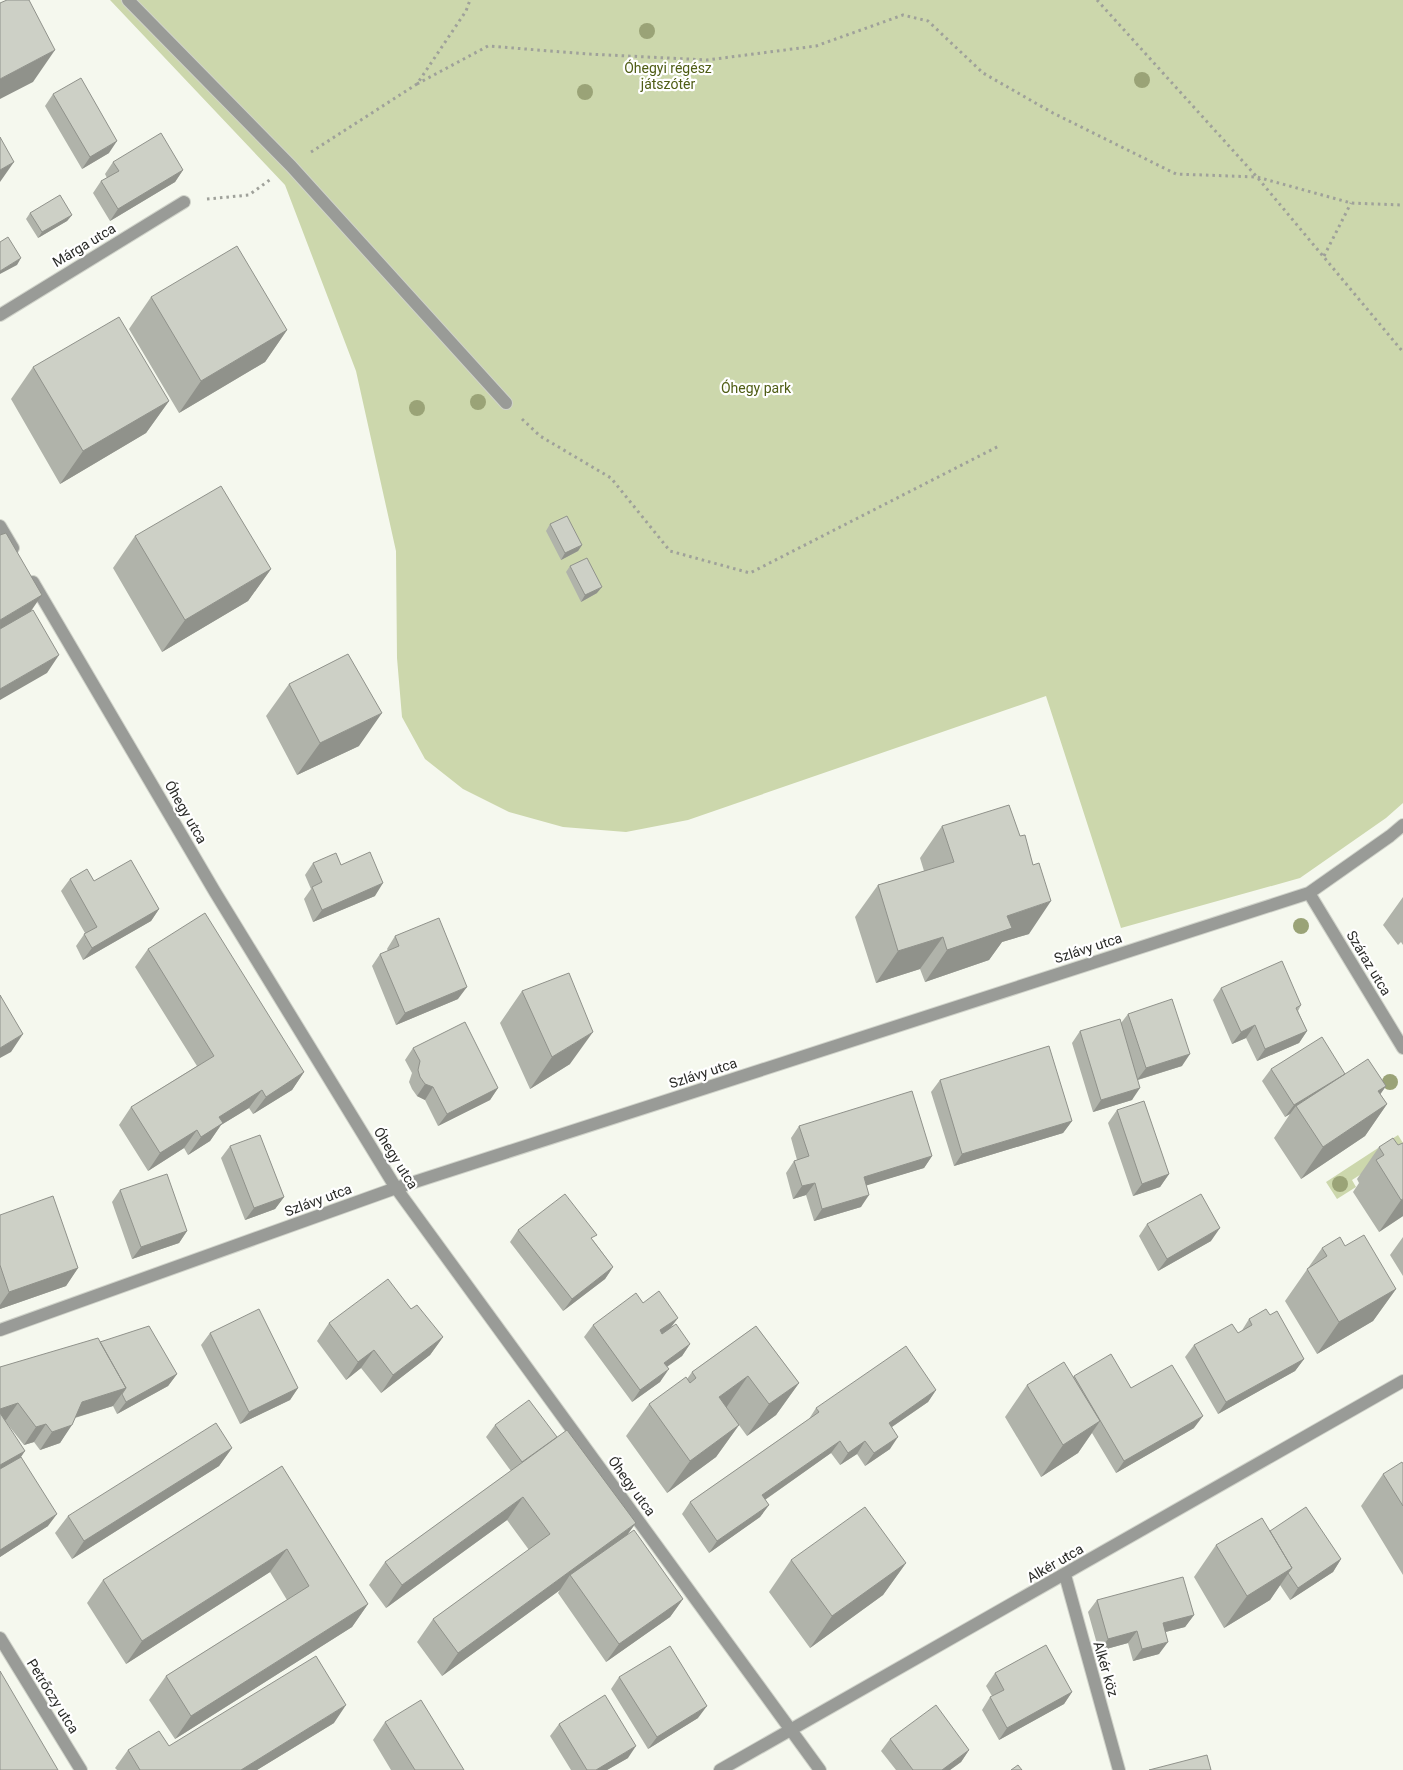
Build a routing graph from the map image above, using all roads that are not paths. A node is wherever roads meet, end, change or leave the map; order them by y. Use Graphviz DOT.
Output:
graph roads {
  1 [pos="128,0"];
  2 [pos="184,202"];
  3 [pos="0,314"];
  4 [pos="506,403"];
  5 [pos="0,526"];
  6 [pos="1403,825"];
  7 [pos="1308,893"];
  8 [pos="1403,1048"];
  9 [pos="396,1188"];
  10 [pos="0,1330"];
  11 [pos="1403,1382"];
  12 [pos="1065,1575"];
  13 [pos="0,1638"];
  14 [pos="791,1730"];
  15 [pos="81,1770"];
  16 [pos="720,1770"];
  17 [pos="820,1770"];
  18 [pos="1119,1770"];
  1 -- 4 [label="street"];
  2 -- 3 [label="street, Márga utca"];
  5 -- 9 [label="street, Óhegy utca"];
  6 -- 7 [label="street, Szlávy utca"];
  7 -- 8 [label="street, Száraz utca"];
  7 -- 9 [label="street, Szlávy utca"];
  9 -- 10 [label="street, Szlávy utca"];
  9 -- 14 [label="street, Óhegy utca"];
  11 -- 12 [label="street, Alkér utca"];
  12 -- 14 [label="street, Alkér utca"];
  12 -- 18 [label="street, Alkér köz"];
  13 -- 15 [label="street, Petrőczy utca"];
  14 -- 16 [label="street, Alkér utca"];
  14 -- 17 [label="street, Óhegy utca"];
}
